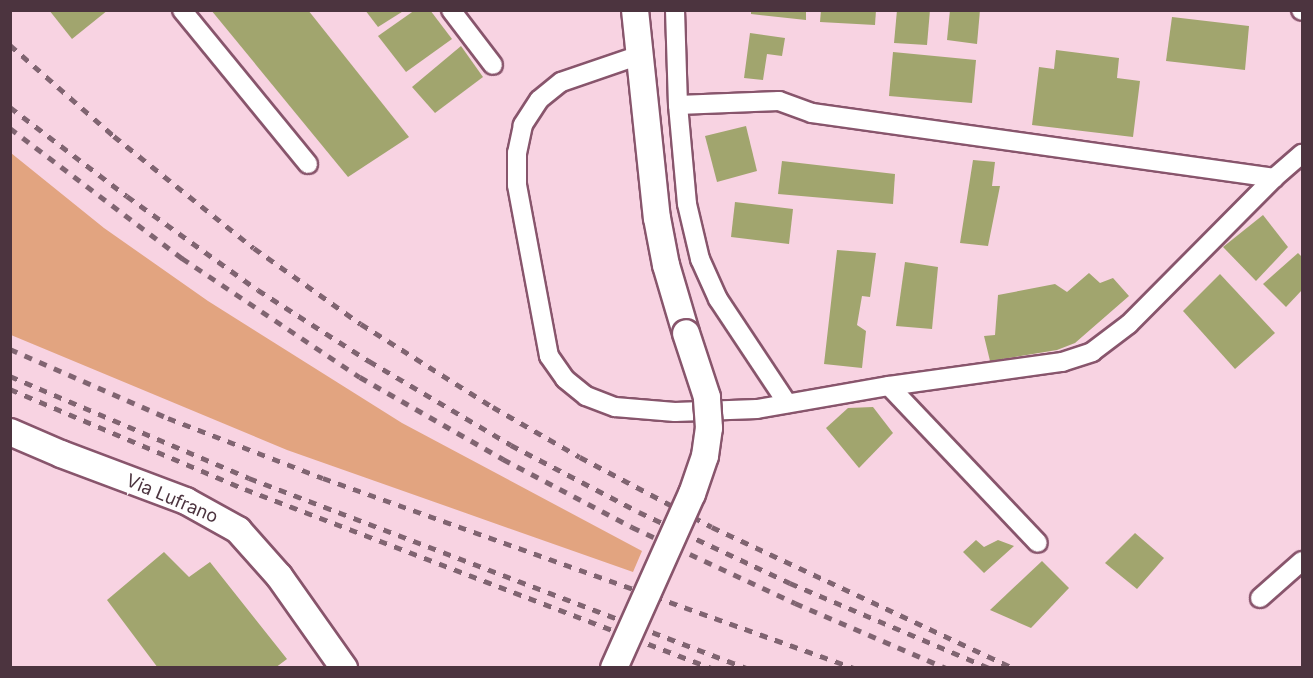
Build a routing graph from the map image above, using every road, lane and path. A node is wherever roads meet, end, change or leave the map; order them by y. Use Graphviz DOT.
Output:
graph roads {
  1 [pos="182,10"];
  2 [pos="451,10"];
  3 [pos="635,10"];
  4 [pos="675,10"];
  5 [pos="640,55"];
  6 [pos="493,65"];
  7 [pos="678,105"];
  8 [pos="1302,154"];
  9 [pos="308,164"];
  10 [pos="1274,178"];
  11 [pos="889,386"];
  12 [pos="786,403"];
  13 [pos="10,432"];
  14 [pos="1038,543"];
  15 [pos="1302,561"];
  16 [pos="1260,598"];
  17 [pos="344,668"];
  18 [pos="614,668"];
  1 -- 9 [label="street"];
  2 -- 6 [label="street"];
  3 -- 5 [label="street"];
  4 -- 7 [label="street"];
  5 -- 12 [label="street"];
  5 -- 18 [label="street, bridge"];
  7 -- 10 [label="street"];
  7 -- 12 [label="street"];
  8 -- 10 [label="street"];
  10 -- 11 [label="street"];
  11 -- 12 [label="street"];
  11 -- 14 [label="street"];
  13 -- 17 [label="street, Via Lufrano"];
  15 -- 16 [label="street"];
}
